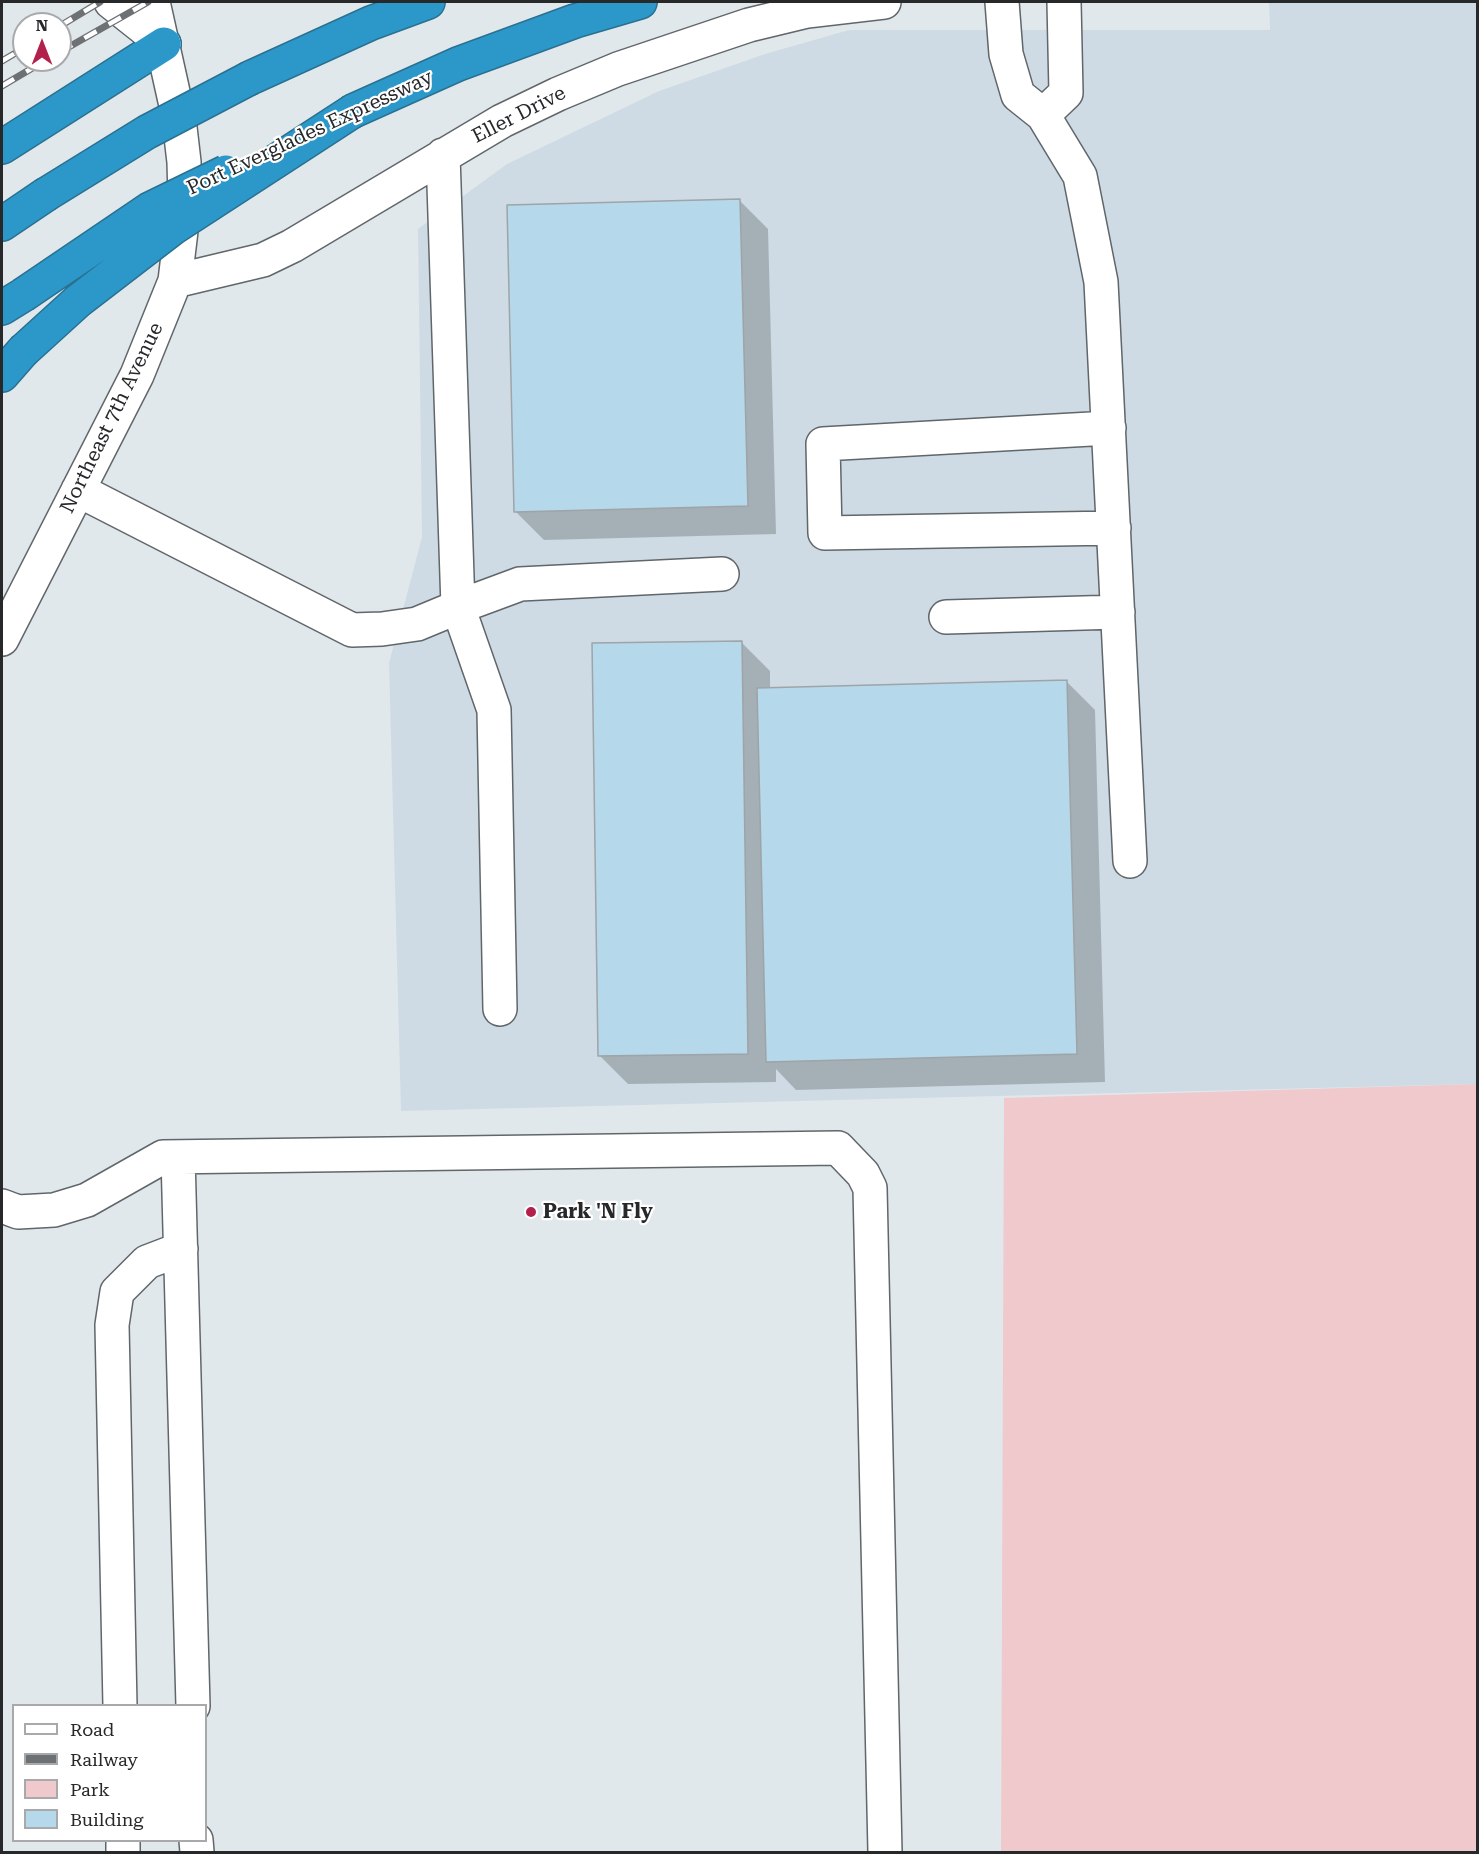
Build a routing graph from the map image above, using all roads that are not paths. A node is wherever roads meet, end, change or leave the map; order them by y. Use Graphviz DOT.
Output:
graph roads {
  1 [pos="111,2"];
  2 [pos="153,2"];
  3 [pos="428,2"];
  4 [pos="640,2"];
  5 [pos="884,2"];
  6 [pos="1002,2"];
  7 [pos="1064,2"];
  8 [pos="164,44"];
  9 [pos="353,111"];
  10 [pos="1043,115"];
  11 [pos="2,147"];
  12 [pos="443,155"];
  13 [pos="2,224"];
  14 [pos="175,281"];
  15 [pos="12,301"];
  16 [pos="12,363"];
  17 [pos="1109,428"];
  18 [pos="78,490"];
  19 [pos="1114,528"];
  20 [pos="722,574"];
  21 [pos="458,607"];
  22 [pos="1118,612"];
  23 [pos="946,617"];
  24 [pos="2,639"];
  25 [pos="1130,861"];
  26 [pos="500,1009"];
  27 [pos="178,1157"];
  28 [pos="2,1206"];
  29 [pos="181,1249"];
  30 [pos="120,1704"];
  31 [pos="193,1704"];
  32 [pos="885,1852"];
  1 -- 8 [label="street"];
  2 -- 8 [label="street, Northeast 7th Avenue"];
  3 -- 13 [label="highway, bridge"];
  4 -- 9 [label="highway, Port Everglades Expressway"];
  5 -- 12 [label="street, Eller Drive"];
  6 -- 10 [label="street"];
  7 -- 10 [label="street"];
  8 -- 11 [label="highway"];
  8 -- 14 [label="street, Northeast 7th Avenue"];
  9 -- 15 [label="highway, Port Everglades Expressway, bridge"];
  9 -- 16 [label="highway, bridge"];
  10 -- 17 [label="street"];
  12 -- 14 [label="street, Eller Drive"];
  12 -- 21 [label="street"];
  14 -- 18 [label="street, Northeast 7th Avenue"];
  17 -- 19 [label="street"];
  17 -- 19 [label="street"];
  18 -- 21 [label="street"];
  18 -- 24 [label="street, Northeast 7th Avenue"];
  19 -- 22 [label="street"];
  20 -- 21 [label="street"];
  21 -- 26 [label="street"];
  22 -- 23 [label="street"];
  22 -- 25 [label="street"];
  27 -- 28 [label="street"];
  27 -- 29 [label="street"];
  27 -- 32 [label="street"];
  29 -- 30 [label="street"];
  29 -- 31 [label="street"];
}
